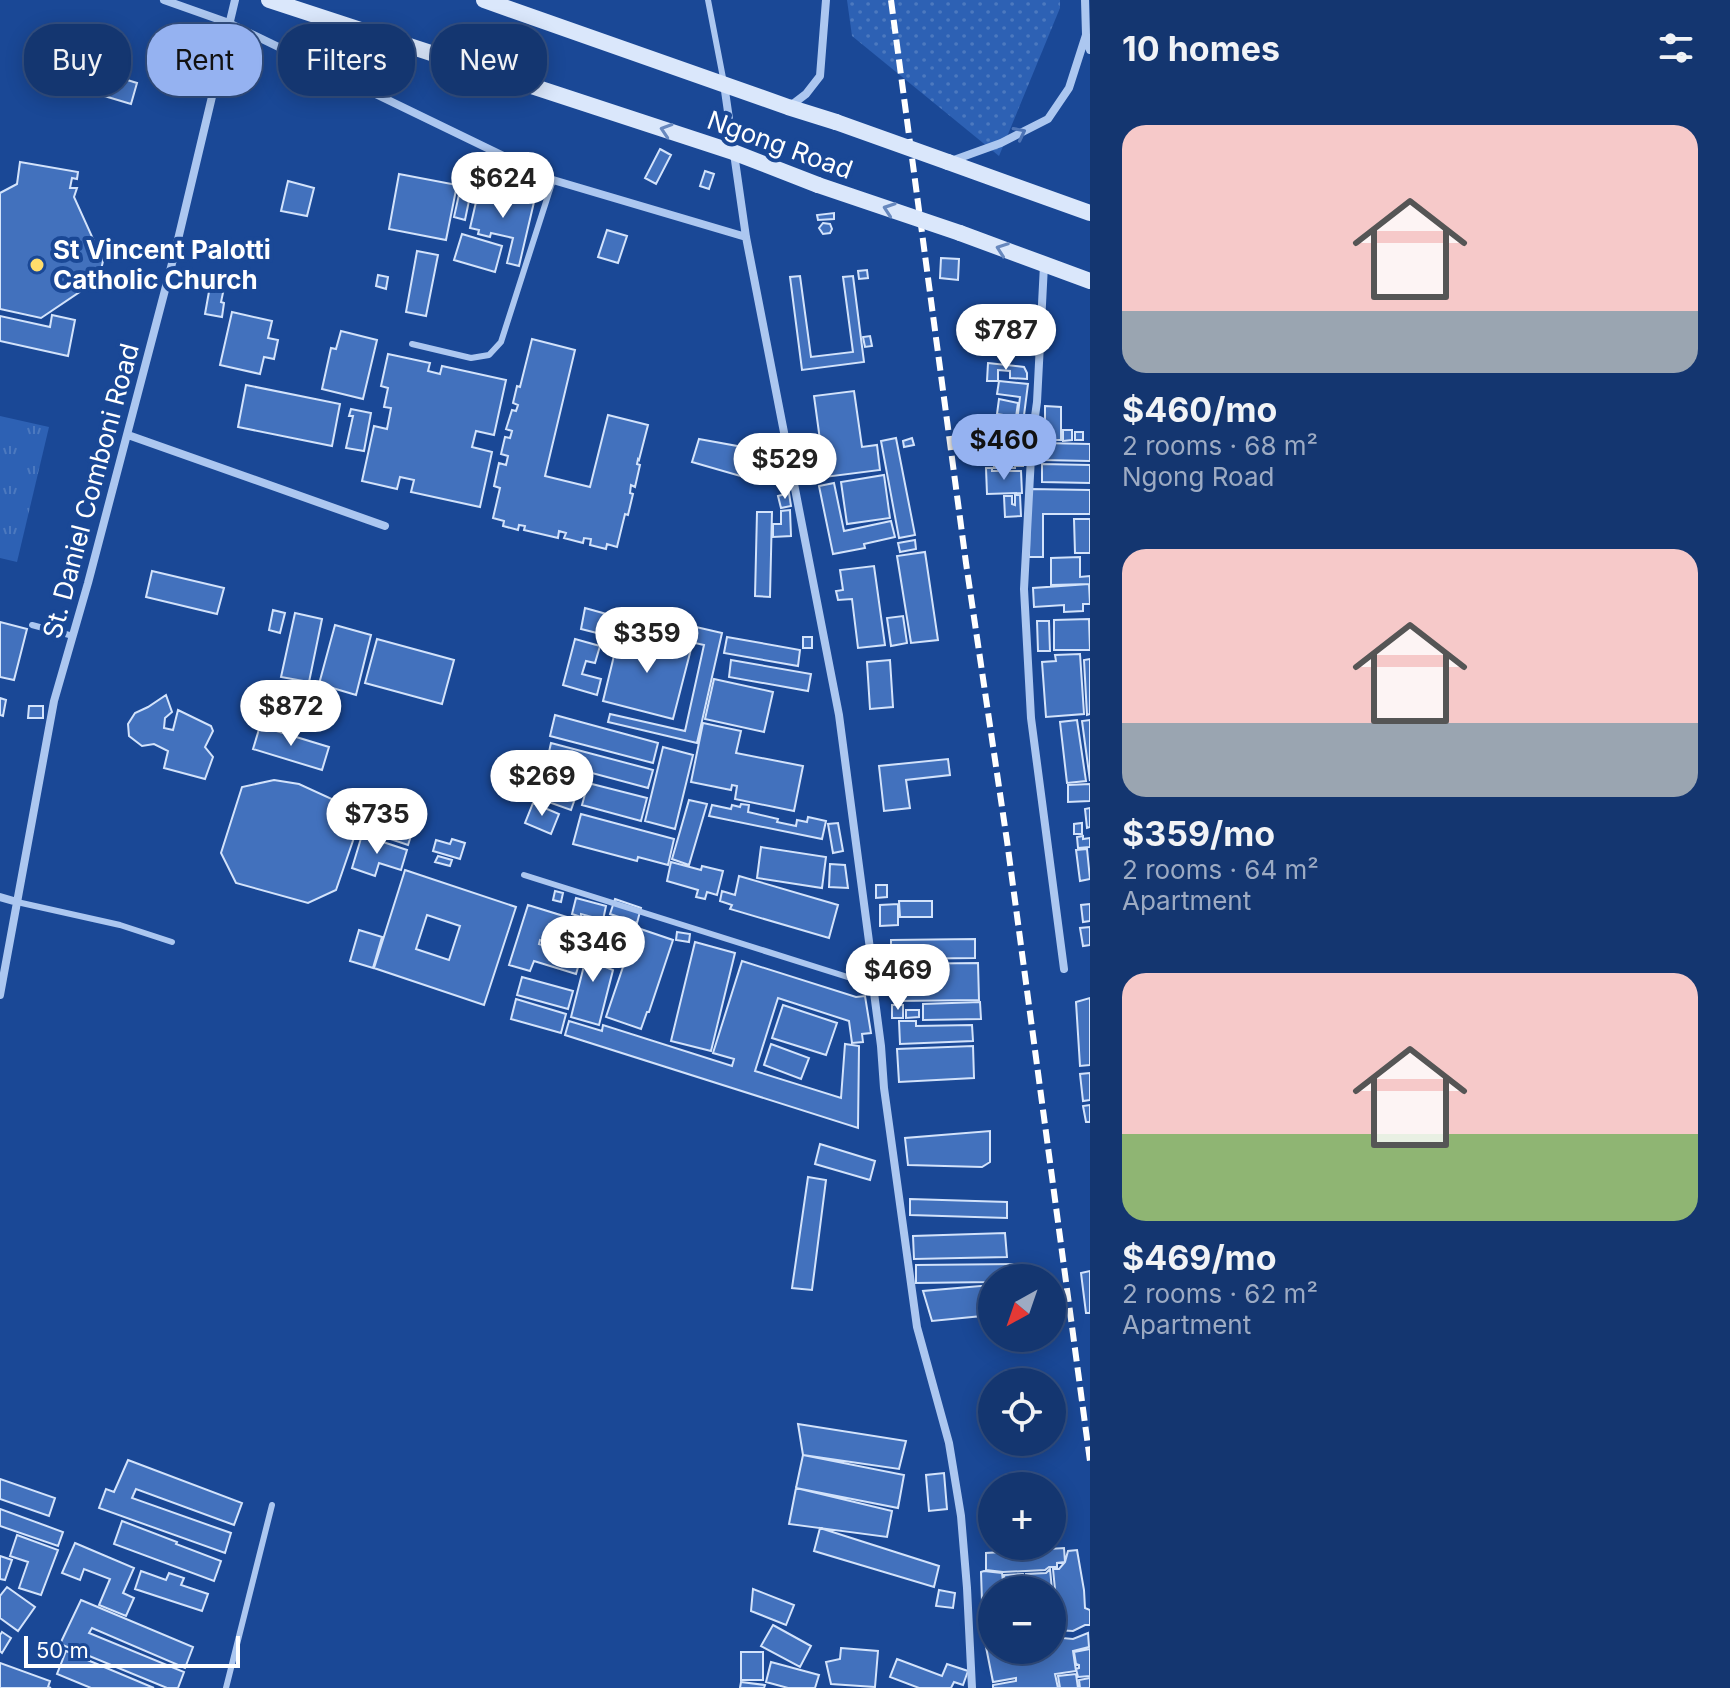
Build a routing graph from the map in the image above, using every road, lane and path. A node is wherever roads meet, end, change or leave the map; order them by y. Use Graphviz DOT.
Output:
graph roads {
  1 [pos="164,0"];
  2 [pos="235,0"];
  3 [pos="269,0"];
  4 [pos="484,0"];
  5 [pos="708,0"];
  6 [pos="826,0"];
  7 [pos="1085,0"];
  8 [pos="513,5"];
  9 [pos="229,23"];
  10 [pos="1086,35"];
  11 [pos="1090,50"];
  12 [pos="724,84"];
  13 [pos="788,107"];
  14 [pos="733,152"];
  15 [pos="948,162"];
  16 [pos="553,180"];
  17 [pos="1090,213"];
  18 [pos="746,237"];
  19 [pos="1044,264"];
  20 [pos="1090,281"];
  21 [pos="412,344"];
  22 [pos="128,435"];
  23 [pos="385,526"];
  24 [pos="32,625"];
  25 [pos="73,636"];
  26 [pos="524,875"];
  27 [pos="0,897"];
  28 [pos="17,902"];
  29 [pos="172,942"];
  30 [pos="1064,969"];
  31 [pos="873,985"];
  32 [pos="0,995"];
  33 [pos="272,1505"];
  34 [pos="226,1688"];
  35 [pos="972,1688"];
  1 -- 9 [label="street"];
  2 -- 9 [label="street, St. Daniel Comboni Road"];
  14 -- 3 [label="main road, Ngong Road, one-way"];
  4 -- 8 [label="main road, Ngong Road"];
  5 -- 12 [label="lane"];
  6 -- 13 [label="street"];
  7 -- 10 [label="street"];
  8 -- 12 [label="main road, Ngong Road"];
  9 -- 16 [label="street"];
  9 -- 22 [label="street, St. Daniel Comboni Road"];
  10 -- 11 [label="street"];
  15 -- 10 [label="street, one-way"];
  12 -- 13 [label="main road, Ngong Road"];
  12 -- 14 [label="street"];
  13 -- 15 [label="main road, Ngong Road, bridge"];
  14 -- 18 [label="street"];
  19 -- 14 [label="main road, Ngong Road, one-way, bridge"];
  15 -- 17 [label="main road, Ngong Road"];
  16 -- 18 [label="street"];
  16 -- 21 [label="lane"];
  18 -- 31 [label="street"];
  19 -- 20 [label="main road, Ngong Road"];
  19 -- 30 [label="street"];
  22 -- 23 [label="street"];
  22 -- 25 [label="street, St. Daniel Comboni Road"];
  24 -- 25 [label="lane"];
  25 -- 28 [label="street, St. Daniel Comboni Road"];
  26 -- 31 [label="lane"];
  27 -- 28 [label="street"];
  28 -- 29 [label="lane"];
  28 -- 32 [label="street, St. Daniel Comboni Road"];
  31 -- 35 [label="street"];
  33 -- 34 [label="lane"];
}
